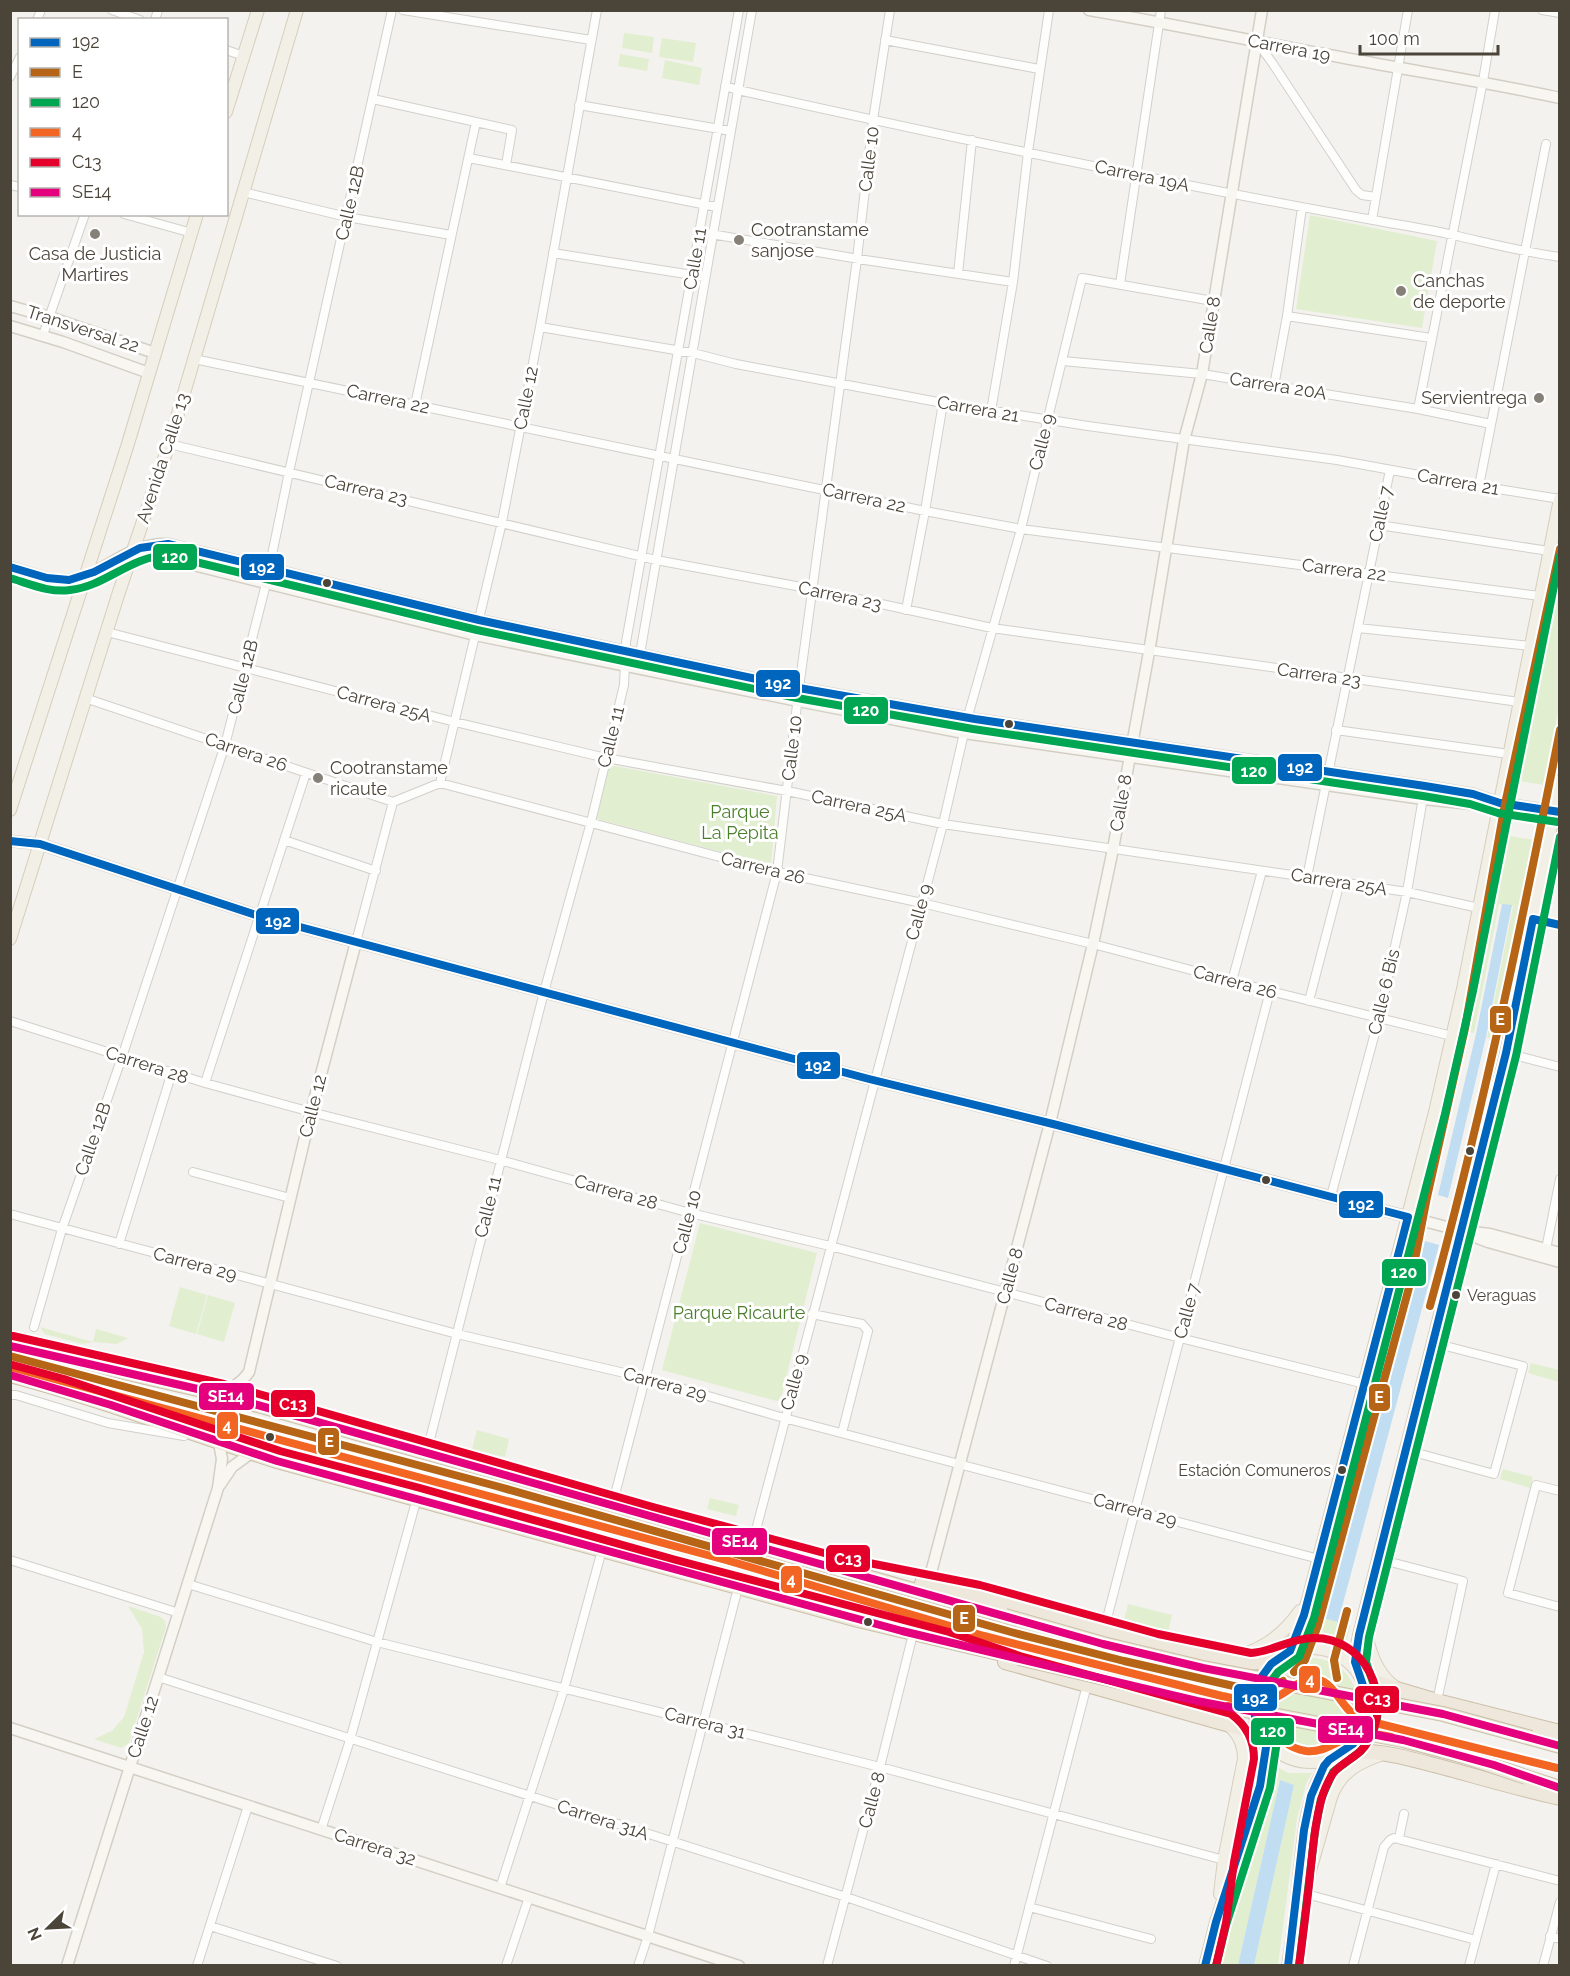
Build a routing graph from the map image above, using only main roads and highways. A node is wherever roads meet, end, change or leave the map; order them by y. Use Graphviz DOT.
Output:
graph roads {
  1 [pos="258,10"];
  2 [pos="297,10"];
  3 [pos="1089,10"];
  4 [pos="1262,10"];
  5 [pos="1161,16"];
  6 [pos="1257,42"];
  7 [pos="1560,98"];
  8 [pos="228,106"];
  9 [pos="196,216"];
  10 [pos="10,306"];
  11 [pos="10,326"];
  12 [pos="155,353"];
  13 [pos="149,373"];
  14 [pos="1560,499"];
  15 [pos="133,550"];
  16 [pos="10,567"];
  17 [pos="85,576"];
  18 [pos="340,586"];
  19 [pos="336,601"];
  20 [pos="1131,743"];
  21 [pos="1129,755"];
  22 [pos="1560,781"];
  23 [pos="1500,804"];
  24 [pos="10,810"];
  25 [pos="1556,812"];
  26 [pos="10,841"];
  27 [pos="40,843"];
  28 [pos="10,939"];
  29 [pos="356,942"];
  30 [pos="1050,1123"];
  31 [pos="1408,1217"];
  32 [pos="1462,1231"];
  33 [pos="1560,1253"];
  34 [pos="1560,1262"];
  35 [pos="10,1346"];
  36 [pos="10,1375"];
  37 [pos="215,1393"];
  38 [pos="213,1441"];
  39 [pos="251,1453"];
  40 [pos="218,1488"];
  41 [pos="858,1573"];
  42 [pos="928,1584"];
  43 [pos="1308,1600"];
  44 [pos="1363,1621"];
  45 [pos="946,1642"];
  46 [pos="1284,1654"];
  47 [pos="1226,1660"];
  48 [pos="1359,1673"];
  49 [pos="1398,1689"];
  50 [pos="1226,1723"];
  51 [pos="10,1728"];
  52 [pos="1560,1732"];
  53 [pos="1265,1737"];
  54 [pos="1560,1746"];
  55 [pos="1343,1753"];
  56 [pos="1386,1753"];
  57 [pos="1329,1760"];
  58 [pos="130,1768"];
  59 [pos="1560,1788"];
  60 [pos="1560,1798"];
  61 [pos="1301,1892"];
  62 [pos="1216,1922"];
  63 [pos="67,1965"];
  64 [pos="739,1965"];
  65 [pos="1205,1965"];
  66 [pos="1287,1965"];
  1 -- 8 [label="main road"];
  2 -- 15 [label="main road, Avenida Calle 13"];
  3 -- 5 [label="main road, Carrera 19"];
  4 -- 6 [label="main road, Calle 8"];
  5 -- 6 [label="main road, Carrera 19"];
  6 -- 7 [label="main road, Carrera 19"];
  6 -- 20 [label="main road, Calle 8"];
  9 -- 12 [label="main road, Avenida Calle 13"];
  10 -- 12 [label="main road, Transversal 22"];
  11 -- 13 [label="main road, Transversal 22"];
  12 -- 13 [label="main road, Avenida Calle 13"];
  13 -- 17 [label="main road, Avenida Calle 13"];
  14 -- 23 [label="main road"];
  15 -- 17 [label="main road"];
  15 -- 18 [label="main road"];
  15 -- 19 [label="main road"];
  15 -- 27 [label="main road, Avenida Calle 13"];
  16 -- 17 [label="main road"];
  17 -- 24 [label="main road, Avenida Calle 13"];
  18 -- 19 [label="main road"];
  18 -- 20 [label="main road"];
  19 -- 21 [label="main road"];
  20 -- 21 [label="main road, Calle 8"];
  20 -- 23 [label="main road"];
  21 -- 23 [label="main road"];
  21 -- 30 [label="main road, Calle 8"];
  22 -- 25 [label="main road"];
  23 -- 25 [label="main road"];
  23 -- 31 [label="main road"];
  25 -- 32 [label="main road"];
  26 -- 27 [label="main road"];
  27 -- 28 [label="main road, Avenida Calle 13"];
  27 -- 29 [label="main road"];
  29 -- 30 [label="main road"];
  29 -- 37 [label="main road, Calle 12"];
  30 -- 31 [label="main road"];
  30 -- 42 [label="main road, Calle 8"];
  31 -- 32 [label="main road"];
  31 -- 43 [label="main road"];
  32 -- 33 [label="main road"];
  32 -- 34 [label="main road"];
  32 -- 44 [label="main road"];
  35 -- 37 [label="highway"];
  36 -- 38 [label="highway"];
  37 -- 41 [label="highway"];
  38 -- 39 [label="highway"];
  38 -- 40 [label="main road, Calle 12"];
  39 -- 40 [label="main road, Calle 12"];
  39 -- 45 [label="highway"];
  40 -- 58 [label="main road, Calle 12"];
  41 -- 42 [label="highway"];
  41 -- 54 [label="highway, bridge"];
  42 -- 47 [label="highway"];
  43 -- 46 [label="main road"];
  43 -- 47 [label="main road"];
  44 -- 48 [label="main road"];
  44 -- 49 [label="main road"];
  45 -- 50 [label="highway"];
  45 -- 59 [label="highway, bridge"];
  46 -- 47 [label="highway"];
  46 -- 48 [label="main road"];
  46 -- 53 [label="main road"];
  48 -- 49 [label="highway"];
  48 -- 55 [label="main road"];
  49 -- 52 [label="highway"];
  50 -- 53 [label="highway"];
  50 -- 62 [label="main road"];
  51 -- 58 [label="main road, Carrera 32"];
  53 -- 57 [label="main road"];
  53 -- 62 [label="main road"];
  55 -- 56 [label="highway"];
  55 -- 57 [label="main road"];
  56 -- 60 [label="highway"];
  56 -- 61 [label="main road"];
  57 -- 61 [label="main road"];
  58 -- 63 [label="main road, Calle 12"];
  58 -- 64 [label="main road, Carrera 32"];
  61 -- 66 [label="main road"];
  62 -- 65 [label="main road"];
}
